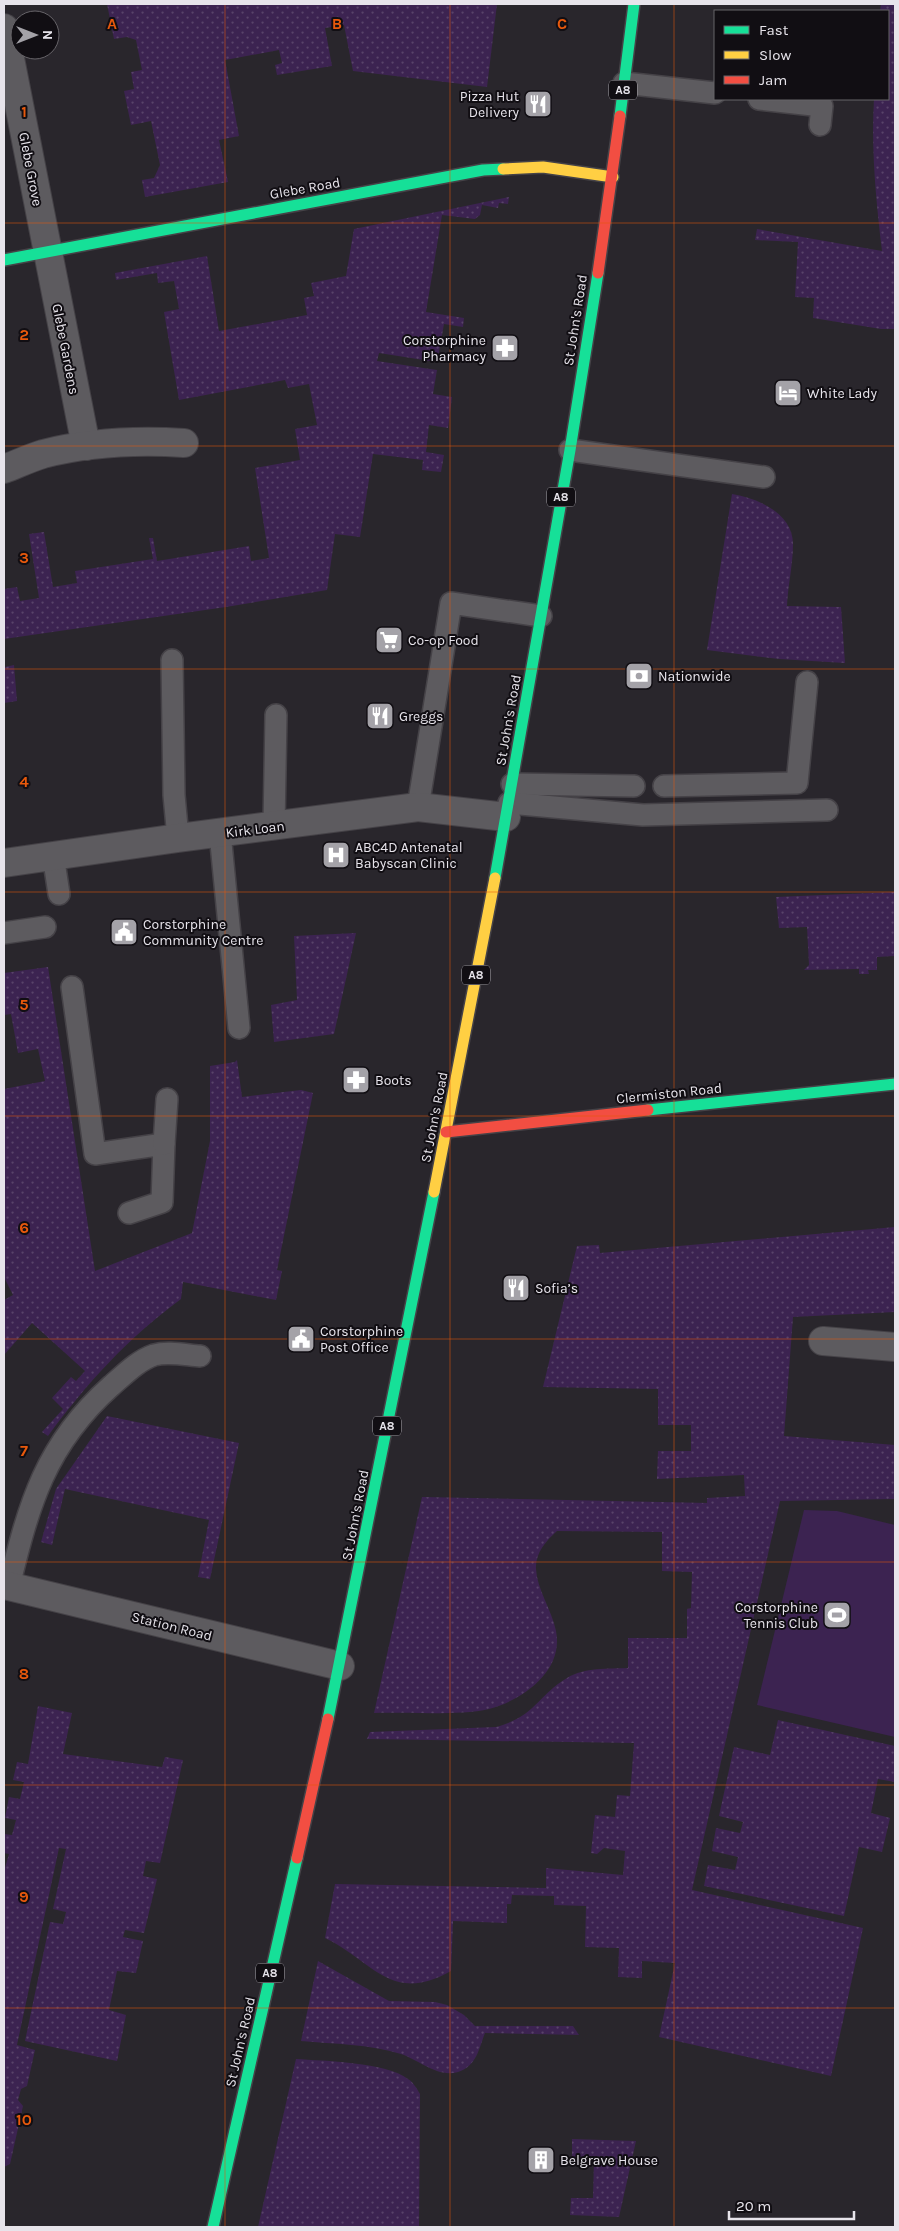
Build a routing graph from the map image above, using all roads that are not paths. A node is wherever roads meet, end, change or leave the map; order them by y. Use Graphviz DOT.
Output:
graph roads {
  1 [pos="634,4"];
  2 [pos="4,28"];
  3 [pos="624,83"];
  4 [pos="714,94"];
  5 [pos="768,100"];
  6 [pos="820,124"];
  7 [pos="613,177"];
  8 [pos="47,251"];
  9 [pos="4,260"];
  10 [pos="184,443"];
  11 [pos="86,446"];
  12 [pos="570,450"];
  13 [pos="4,469"];
  14 [pos="764,477"];
  15 [pos="540,616"];
  16 [pos="172,660"];
  17 [pos="807,682"];
  18 [pos="276,715"];
  19 [pos="634,786"];
  20 [pos="664,786"];
  21 [pos="509,802"];
  22 [pos="418,807"];
  23 [pos="826,810"];
  24 [pos="274,826"];
  25 [pos="220,833"];
  26 [pos="178,838"];
  27 [pos="53,855"];
  28 [pos="4,863"];
  29 [pos="59,894"];
  30 [pos="45,927"];
  31 [pos="4,933"];
  32 [pos="72,987"];
  33 [pos="239,1028"];
  34 [pos="895,1084"];
  35 [pos="167,1099"];
  36 [pos="446,1132"];
  37 [pos="164,1144"];
  38 [pos="129,1213"];
  39 [pos="823,1341"];
  40 [pos="895,1347"];
  41 [pos="200,1356"];
  42 [pos="6,1586"];
  43 [pos="340,1666"];
  44 [pos="213,2227"];
  1 -- 3 [label="main road, St John's Road / A8"];
  2 -- 8 [label="street, Glebe Grove"];
  3 -- 4 [label="lane"];
  3 -- 7 [label="main road, St John's Road / A8"];
  5 -- 6 [label="lane"];
  7 -- 8 [label="main road, Glebe Road"];
  7 -- 12 [label="main road, St John's Road / A8"];
  8 -- 9 [label="main road, Glebe Road"];
  8 -- 11 [label="street, Glebe Gardens"];
  10 -- 11 [label="street"];
  11 -- 13 [label="street"];
  12 -- 14 [label="lane"];
  12 -- 15 [label="main road, St John's Road / A8"];
  15 -- 21 [label="main road, St John's Road / A8"];
  15 -- 22 [label="lane"];
  16 -- 26 [label="lane"];
  17 -- 20 [label="lane"];
  18 -- 24 [label="lane"];
  19 -- 21 [label="lane"];
  21 -- 22 [label="street, Kirk Loan"];
  21 -- 23 [label="lane"];
  21 -- 36 [label="main road, St John's Road / A8"];
  22 -- 24 [label="street, Kirk Loan"];
  24 -- 25 [label="street, Kirk Loan"];
  25 -- 26 [label="street, Kirk Loan"];
  25 -- 33 [label="lane"];
  26 -- 27 [label="street, Kirk Loan"];
  27 -- 28 [label="street, Kirk Loan"];
  27 -- 29 [label="lane"];
  30 -- 31 [label="lane"];
  32 -- 37 [label="lane"];
  34 -- 36 [label="main road, Clermiston Road"];
  35 -- 37 [label="lane"];
  36 -- 43 [label="main road, St John's Road / A8"];
  37 -- 38 [label="lane"];
  39 -- 40 [label="street"];
  41 -- 42 [label="lane"];
  42 -- 43 [label="street, Station Road"];
  43 -- 44 [label="main road, St John's Road / A8"];
}
